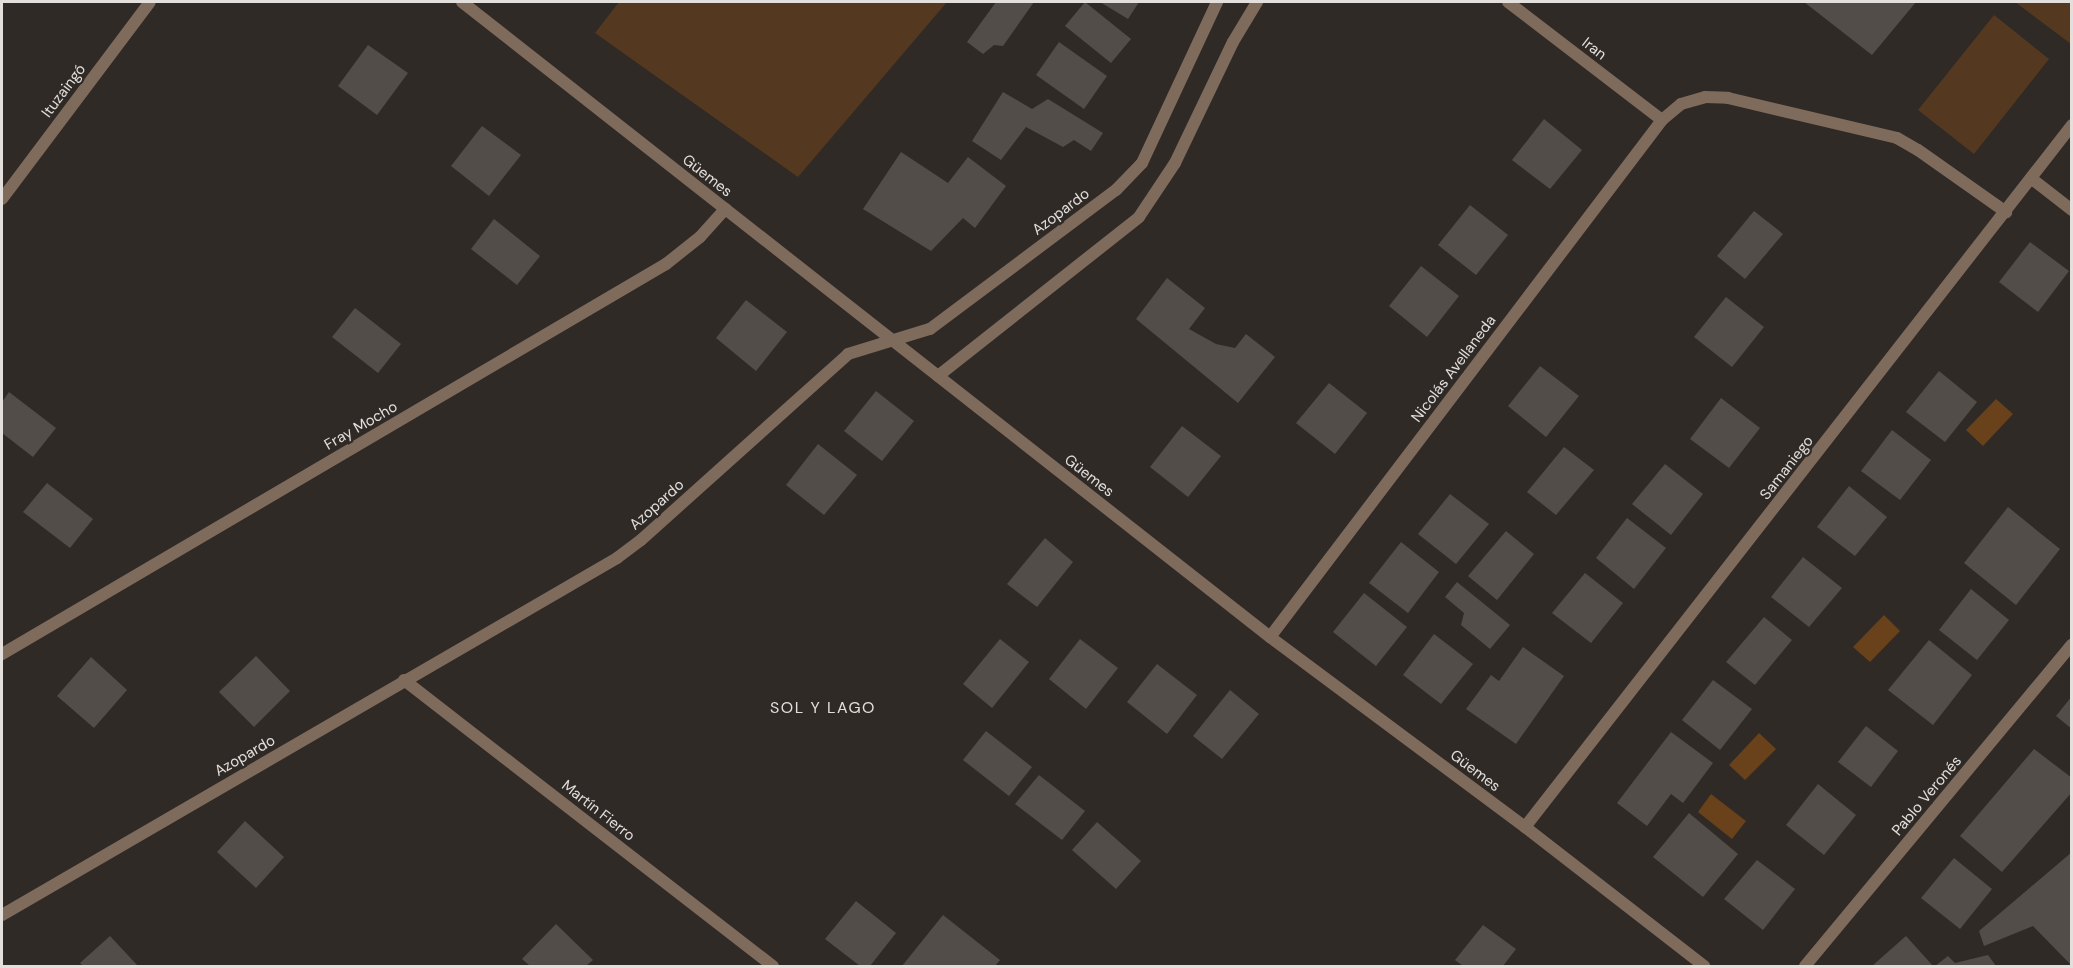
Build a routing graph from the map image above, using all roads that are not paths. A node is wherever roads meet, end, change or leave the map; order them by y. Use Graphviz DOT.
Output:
graph roads {
  1 [pos="150,2"];
  2 [pos="462,2"];
  3 [pos="1217,2"];
  4 [pos="1257,2"];
  5 [pos="1508,2"];
  6 [pos="1662,120"];
  7 [pos="2072,125"];
  8 [pos="2032,179"];
  9 [pos="2,199"];
  10 [pos="725,209"];
  11 [pos="2072,210"];
  12 [pos="2006,212"];
  13 [pos="892,338"];
  14 [pos="938,376"];
  15 [pos="1270,637"];
  16 [pos="2072,644"];
  17 [pos="2,654"];
  18 [pos="404,680"];
  19 [pos="1525,827"];
  20 [pos="2,915"];
  21 [pos="773,966"];
  22 [pos="1704,966"];
  23 [pos="1805,966"];
  1 -- 9 [label="street, Ituzaingó"];
  2 -- 10 [label="street, Güemes"];
  3 -- 13 [label="street, Azopardo"];
  4 -- 14 [label="street"];
  5 -- 6 [label="street, Iran"];
  6 -- 12 [label="street, Nicolás Avellaneda"];
  6 -- 15 [label="street, Nicolás Avellaneda"];
  7 -- 8 [label="street, Samaniego"];
  8 -- 11 [label="street"];
  8 -- 12 [label="street, Samaniego"];
  10 -- 13 [label="street, Güemes"];
  10 -- 17 [label="street, Fray Mocho"];
  12 -- 19 [label="street, Samaniego"];
  13 -- 14 [label="street, Güemes"];
  13 -- 18 [label="street, Azopardo"];
  14 -- 15 [label="street, Güemes"];
  15 -- 19 [label="street, Güemes"];
  16 -- 23 [label="street, Pablo Veronés"];
  18 -- 20 [label="street, Azopardo"];
  18 -- 21 [label="street, Martín Fierro"];
  19 -- 22 [label="street, Güemes"];
}
